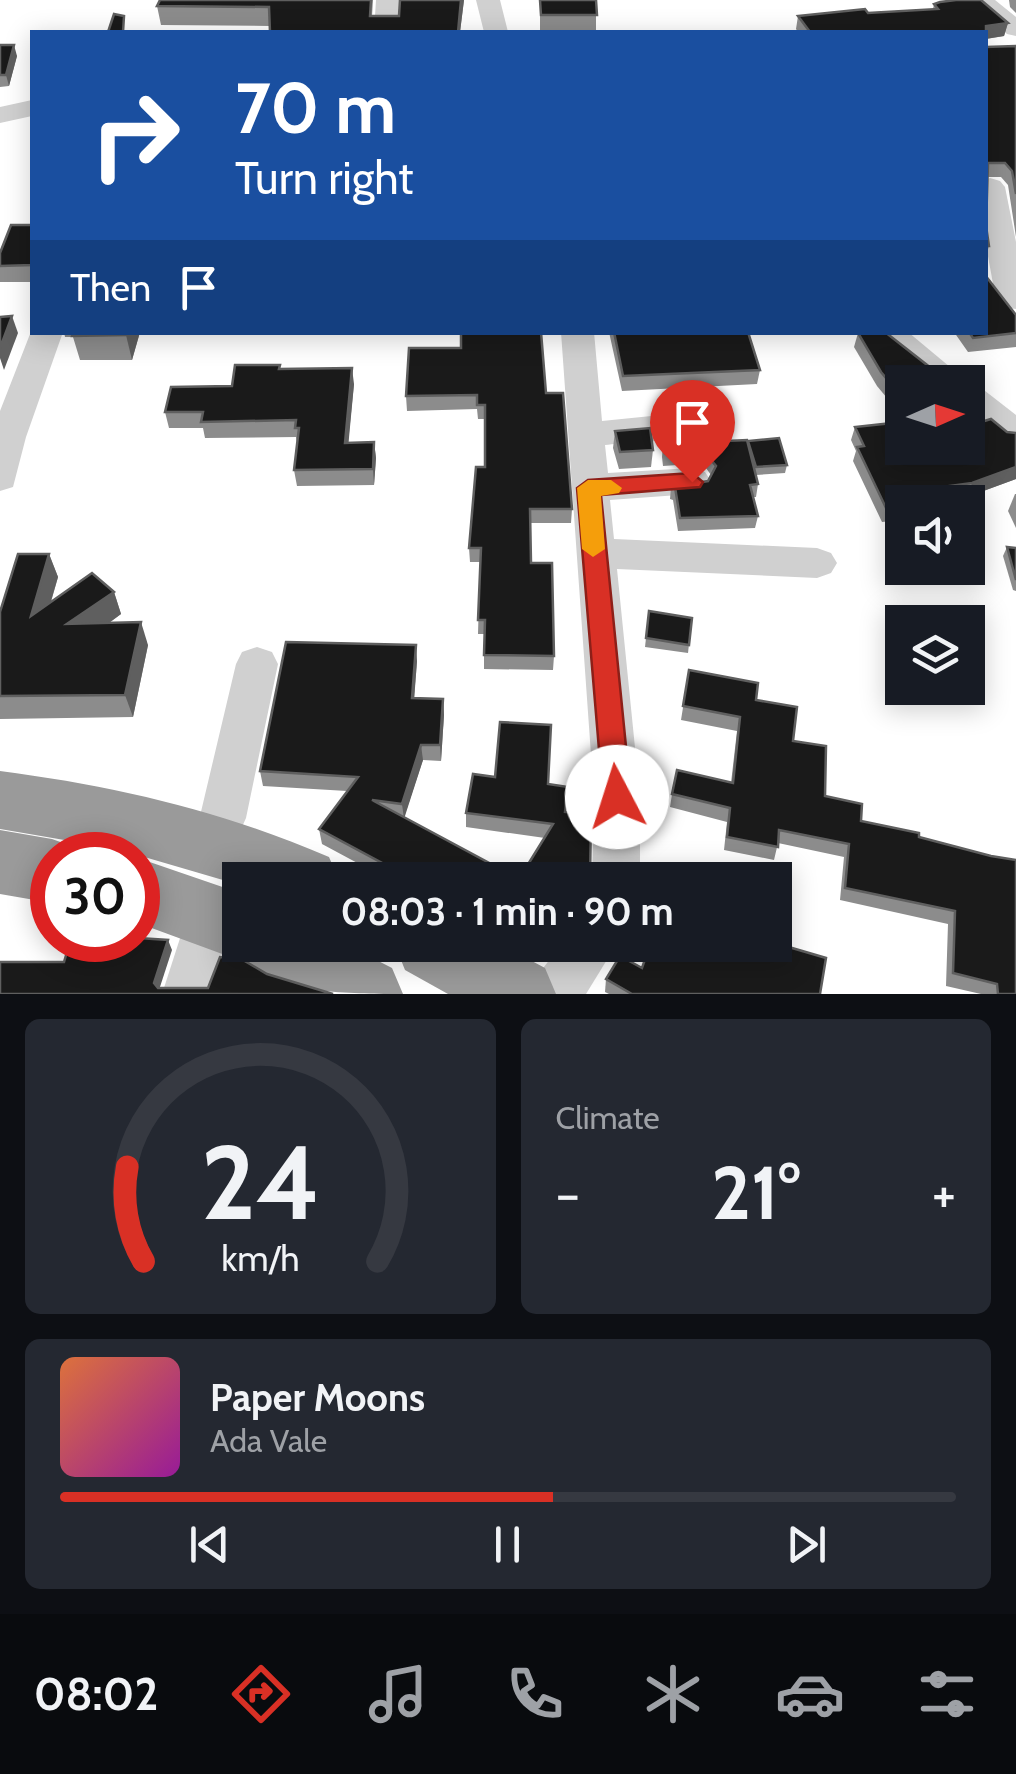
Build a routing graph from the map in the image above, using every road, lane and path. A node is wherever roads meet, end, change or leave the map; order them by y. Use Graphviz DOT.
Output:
graph roads {
  1 [pos="388,0"];
  2 [pos="488,0"];
  3 [pos="980,0"];
  4 [pos="386,30"];
  5 [pos="496,30"];
  6 [pos="1011,41"];
  7 [pos="30,108"];
  8 [pos="0,115"];
  9 [pos="990,187"];
  10 [pos="1004,300"];
  11 [pos="46,335"];
  12 [pos="577,335"];
  13 [pos="890,335"];
  14 [pos="930,365"];
  15 [pos="985,408"];
  16 [pos="714,411"];
  17 [pos="1016,432"];
  18 [pos="585,435"];
  19 [pos="0,478"];
  20 [pos="692,482"];
  21 [pos="588,488"];
  22 [pos="594,553"];
  23 [pos="817,563"];
  24 [pos="258,664"];
  25 [pos="0,800"];
  26 [pos="210,843"];
  27 [pos="0,862"];
  28 [pos="258,862"];
  29 [pos="616,862"];
  30 [pos="30,867"];
  31 [pos="160,899"];
  32 [pos="222,920"];
  33 [pos="222,927"];
  34 [pos="305,962"];
  35 [pos="461,962"];
  36 [pos="579,962"];
  37 [pos="187,994"];
  38 [pos="366,994"];
  39 [pos="518,994"];
  40 [pos="555,994"];
  1 -- 4 [label="street"];
  2 -- 5 [label="street"];
  3 -- 6 [label="street"];
  7 -- 8 [label="street"];
  9 -- 10 [label="street"];
  11 -- 19 [label="street"];
  12 -- 18 [label="street"];
  13 -- 14 [label="street"];
  15 -- 17 [label="street"];
  16 -- 18 [label="street"];
  18 -- 21 [label="street"];
  20 -- 21 [label="street"];
  21 -- 22 [label="street"];
  22 -- 23 [label="street"];
  22 -- 29 [label="street"];
  24 -- 26 [label="street"];
  25 -- 26 [label="highway"];
  26 -- 28 [label="highway"];
  27 -- 30 [label="highway"];
  31 -- 32 [label="highway"];
  33 -- 37 [label="street"];
  34 -- 38 [label="highway"];
  35 -- 39 [label="highway"];
  36 -- 40 [label="street"];
}
